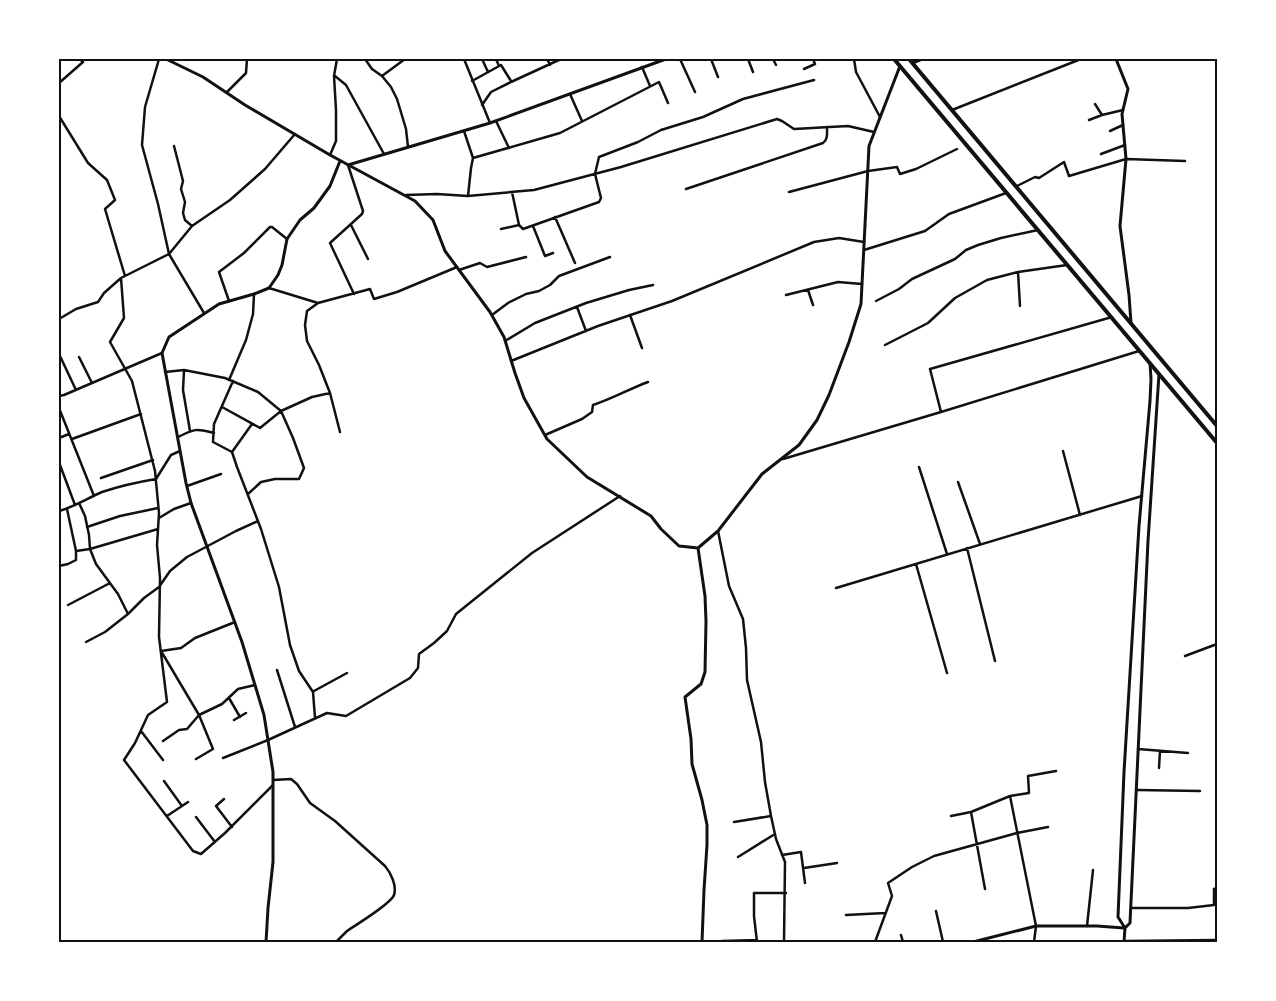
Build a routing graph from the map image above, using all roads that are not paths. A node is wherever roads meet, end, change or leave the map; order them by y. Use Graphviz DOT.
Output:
graph roads {
  1 [pos="80,59"];
  2 [pos="159,59"];
  3 [pos="166,59"];
  4 [pos="247,59"];
  5 [pos="337,59"];
  6 [pos="365,59"];
  7 [pos="405,59"];
  8 [pos="464,59"];
  9 [pos="482,59"];
  10 [pos="496,59"];
  11 [pos="548,59"];
  12 [pos="561,59"];
  13 [pos="666,59"];
  14 [pos="680,59"];
  15 [pos="711,59"];
  16 [pos="748,59"];
  17 [pos="773,59"];
  18 [pos="813,59"];
  19 [pos="854,59"];
  20 [pos="894,59"];
  21 [pos="909,59"];
  22 [pos="923,59"];
  23 [pos="1081,59"];
  24 [pos="1116,59"];
  25 [pos="913,63"];
  26 [pos="550,65"];
  27 [pos="776,65"];
  28 [pos="900,65"];
  29 [pos="499,66"];
  30 [pos="642,68"];
  31 [pos="804,69"];
  32 [pos="488,72"];
  33 [pos="753,72"];
  34 [pos="334,76"];
  35 [pos="382,76"];
  36 [pos="718,77"];
  37 [pos="472,80"];
  38 [pos="814,80"];
  39 [pos="511,82"];
  40 [pos="59,83"];
  41 [pos="650,86"];
  42 [pos="226,92"];
  43 [pos="695,92"];
  44 [pos="570,94"];
  45 [pos="668,102"];
  46 [pos="1095,104"];
  47 [pos="482,105"];
  48 [pos="952,110"];
  49 [pos="1123,110"];
  50 [pos="59,116"];
  51 [pos="1102,116"];
  52 [pos="880,117"];
  53 [pos="1089,120"];
  54 [pos="496,121"];
  55 [pos="582,121"];
  56 [pos="490,123"];
  57 [pos="1123,125"];
  58 [pos="827,127"];
  59 [pos="464,131"];
  60 [pos="1110,131"];
  61 [pos="874,132"];
  62 [pos="295,134"];
  63 [pos="1124,145"];
  64 [pos="174,146"];
  65 [pos="408,147"];
  66 [pos="509,148"];
  67 [pos="957,149"];
  68 [pos="384,154"];
  69 [pos="1101,154"];
  70 [pos="330,156"];
  71 [pos="473,158"];
  72 [pos="1126,159"];
  73 [pos="340,161"];
  74 [pos="1185,161"];
  75 [pos="348,165"];
  76 [pos="868,171"];
  77 [pos="595,174"];
  78 [pos="1017,186"];
  79 [pos="686,189"];
  80 [pos="512,192"];
  81 [pos="789,192"];
  82 [pos="1007,193"];
  83 [pos="405,195"];
  84 [pos="468,196"];
  85 [pos="555,218"];
  86 [pos="351,224"];
  87 [pos="519,225"];
  88 [pos="192,226"];
  89 [pos="533,226"];
  90 [pos="501,229"];
  91 [pos="1038,230"];
  92 [pos="288,239"];
  93 [pos="864,242"];
  94 [pos="864,250"];
  95 [pos="169,254"];
  96 [pos="552,254"];
  97 [pos="526,257"];
  98 [pos="610,257"];
  99 [pos="368,259"];
  100 [pos="575,263"];
  101 [pos="1068,265"];
  102 [pos="457,268"];
  103 [pos="1018,272"];
  104 [pos="125,276"];
  105 [pos="1092,277"];
  106 [pos="121,278"];
  107 [pos="862,284"];
  108 [pos="1084,284"];
  109 [pos="653,285"];
  110 [pos="268,288"];
  111 [pos="808,289"];
  112 [pos="254,294"];
  113 [pos="354,294"];
  114 [pos="786,295"];
  115 [pos="229,301"];
  116 [pos="876,301"];
  117 [pos="318,303"];
  118 [pos="812,305"];
  119 [pos="1020,306"];
  120 [pos="577,307"];
  121 [pos="204,313"];
  122 [pos="492,315"];
  123 [pos="630,315"];
  124 [pos="1112,317"];
  125 [pos="59,319"];
  126 [pos="1131,324"];
  127 [pos="586,331"];
  128 [pos="505,341"];
  129 [pos="886,345"];
  130 [pos="642,348"];
  131 [pos="1140,351"];
  132 [pos="162,353"];
  133 [pos="59,354"];
  134 [pos="79,357"];
  135 [pos="511,361"];
  136 [pos="1150,362"];
  137 [pos="126,369"];
  138 [pos="184,370"];
  139 [pos="165,372"];
  140 [pos="1159,373"];
  141 [pos="229,380"];
  142 [pos="233,381"];
  143 [pos="648,382"];
  144 [pos="92,383"];
  145 [pos="76,390"];
  146 [pos="330,393"];
  147 [pos="59,396"];
  148 [pos="222,407"];
  149 [pos="59,408"];
  150 [pos="281,411"];
  151 [pos="941,412"];
  152 [pos="141,414"];
  153 [pos="252,424"];
  154 [pos="1217,426"];
  155 [pos="190,431"];
  156 [pos="214,432"];
  157 [pos="340,432"];
  158 [pos="69,434"];
  159 [pos="545,435"];
  160 [pos="178,437"];
  161 [pos="59,438"];
  162 [pos="71,439"];
  163 [pos="1217,443"];
  164 [pos="180,451"];
  165 [pos="1063,451"];
  166 [pos="232,452"];
  167 [pos="153,460"];
  168 [pos="779,460"];
  169 [pos="60,465"];
  170 [pos="920,466"];
  171 [pos="221,474"];
  172 [pos="101,478"];
  173 [pos="156,479"];
  174 [pos="958,482"];
  175 [pos="187,486"];
  176 [pos="247,494"];
  177 [pos="94,496"];
  178 [pos="620,496"];
  179 [pos="1142,496"];
  180 [pos="79,503"];
  181 [pos="191,503"];
  182 [pos="75,505"];
  183 [pos="158,508"];
  184 [pos="68,509"];
  185 [pos="59,511"];
  186 [pos="1080,515"];
  187 [pos="159,518"];
  188 [pos="258,521"];
  189 [pos="87,527"];
  190 [pos="158,530"];
  191 [pos="718,531"];
  192 [pos="980,544"];
  193 [pos="207,546"];
  194 [pos="698,548"];
  195 [pos="967,548"];
  196 [pos="90,549"];
  197 [pos="76,551"];
  198 [pos="947,554"];
  199 [pos="916,564"];
  200 [pos="59,566"];
  201 [pos="110,583"];
  202 [pos="159,587"];
  203 [pos="836,588"];
  204 [pos="68,605"];
  205 [pos="128,614"];
  206 [pos="235,622"];
  207 [pos="86,642"];
  208 [pos="1217,644"];
  209 [pos="161,651"];
  210 [pos="1184,656"];
  211 [pos="995,661"];
  212 [pos="277,670"];
  213 [pos="347,673"];
  214 [pos="947,673"];
  215 [pos="255,685"];
  216 [pos="313,692"];
  217 [pos="229,698"];
  218 [pos="246,713"];
  219 [pos="199,715"];
  220 [pos="240,717"];
  221 [pos="316,718"];
  222 [pos="234,720"];
  223 [pos="296,727"];
  224 [pos="141,731"];
  225 [pos="268,740"];
  226 [pos="163,741"];
  227 [pos="1138,749"];
  228 [pos="1160,751"];
  229 [pos="1188,753"];
  230 [pos="223,758"];
  231 [pos="196,759"];
  232 [pos="164,760"];
  233 [pos="1159,768"];
  234 [pos="1056,771"];
  235 [pos="273,780"];
  236 [pos="164,781"];
  237 [pos="273,785"];
  238 [pos="1136,790"];
  239 [pos="1200,791"];
  240 [pos="1010,796"];
  241 [pos="224,799"];
  242 [pos="188,802"];
  243 [pos="182,806"];
  244 [pos="971,812"];
  245 [pos="167,816"];
  246 [pos="770,816"];
  247 [pos="951,816"];
  248 [pos="196,817"];
  249 [pos="734,822"];
  250 [pos="232,827"];
  251 [pos="1048,827"];
  252 [pos="1017,833"];
  253 [pos="775,834"];
  254 [pos="215,842"];
  255 [pos="977,844"];
  256 [pos="782,855"];
  257 [pos="738,857"];
  258 [pos="837,863"];
  259 [pos="803,868"];
  260 [pos="1093,870"];
  261 [pos="806,883"];
  262 [pos="1217,888"];
  263 [pos="985,889"];
  264 [pos="786,893"];
  265 [pos="1131,908"];
  266 [pos="936,911"];
  267 [pos="885,913"];
  268 [pos="846,915"];
  269 [pos="1036,926"];
  270 [pos="1086,926"];
  271 [pos="1124,928"];
  272 [pos="901,935"];
  273 [pos="1217,940"];
  274 [pos="722,941"];
  275 [pos="757,941"];
  276 [pos="1161,941"];
  277 [pos="266,942"];
  278 [pos="336,942"];
  279 [pos="702,942"];
  280 [pos="784,942"];
  281 [pos="875,942"];
  282 [pos="903,942"];
  283 [pos="943,942"];
  284 [pos="973,942"];
  285 [pos="1034,942"];
  286 [pos="1124,942"];
  1 -- 40 [label="street"];
  2 -- 95 [label="street"];
  3 -- 42 [label="street"];
  4 -- 42 [label="street"];
  5 -- 34 [label="street"];
  6 -- 35 [label="street"];
  7 -- 35 [label="street"];
  8 -- 37 [label="street"];
  9 -- 32 [label="street"];
  10 -- 29 [label="street"];
  11 -- 26 [label="street"];
  12 -- 26 [label="street"];
  13 -- 30 [label="street"];
  14 -- 43 [label="street"];
  15 -- 36 [label="street"];
  16 -- 33 [label="street"];
  17 -- 27 [label="street"];
  18 -- 31 [label="street"];
  19 -- 52 [label="street"];
  20 -- 28 [label="main road"];
  21 -- 25 [label="main road"];
  22 -- 25 [label="street"];
  23 -- 48 [label="street"];
  24 -- 49 [label="street"];
  25 -- 48 [label="main road"];
  26 -- 39 [label="street"];
  28 -- 52 [label="street"];
  28 -- 82 [label="main road"];
  29 -- 32 [label="street"];
  29 -- 39 [label="street"];
  30 -- 41 [label="street"];
  30 -- 44 [label="street"];
  32 -- 37 [label="street"];
  34 -- 68 [label="street"];
  34 -- 70 [label="street"];
  35 -- 65 [label="street"];
  37 -- 47 [label="street"];
  38 -- 77 [label="street"];
  39 -- 47 [label="street"];
  41 -- 45 [label="street"];
  41 -- 55 [label="street"];
  42 -- 62 [label="street"];
  44 -- 54 [label="street"];
  44 -- 55 [label="street"];
  46 -- 51 [label="street"];
  47 -- 56 [label="street"];
  48 -- 78 [label="main road"];
  49 -- 51 [label="street"];
  49 -- 57 [label="street"];
  50 -- 104 [label="street"];
  51 -- 53 [label="street"];
  52 -- 61 [label="street"];
  54 -- 56 [label="street"];
  54 -- 66 [label="street"];
  55 -- 66 [label="street"];
  56 -- 59 [label="street"];
  57 -- 60 [label="street"];
  57 -- 63 [label="street"];
  58 -- 61 [label="street"];
  58 -- 77 [label="street"];
  58 -- 79 [label="street"];
  59 -- 65 [label="street"];
  59 -- 71 [label="street"];
  61 -- 76 [label="street"];
  62 -- 70 [label="street"];
  62 -- 88 [label="street"];
  63 -- 69 [label="street"];
  63 -- 72 [label="street"];
  64 -- 88 [label="street"];
  65 -- 68 [label="street"];
  66 -- 71 [label="street"];
  67 -- 76 [label="street"];
  68 -- 75 [label="street"];
  70 -- 73 [label="street"];
  71 -- 84 [label="street"];
  72 -- 74 [label="street"];
  72 -- 78 [label="street"];
  72 -- 126 [label="street"];
  73 -- 75 [label="street"];
  73 -- 92 [label="street"];
  75 -- 83 [label="street"];
  75 -- 86 [label="street"];
  76 -- 81 [label="street"];
  76 -- 93 [label="street"];
  77 -- 80 [label="street"];
  77 -- 85 [label="street"];
  78 -- 105 [label="main road"];
  80 -- 84 [label="street"];
  80 -- 87 [label="street"];
  82 -- 91 [label="main road"];
  82 -- 94 [label="street"];
  83 -- 84 [label="street"];
  83 -- 102 [label="street"];
  85 -- 89 [label="street"];
  85 -- 100 [label="street"];
  86 -- 99 [label="street"];
  86 -- 113 [label="street"];
  87 -- 89 [label="street"];
  87 -- 90 [label="street"];
  88 -- 95 [label="street"];
  89 -- 96 [label="street"];
  91 -- 101 [label="main road"];
  91 -- 116 [label="street"];
  92 -- 110 [label="street"];
  92 -- 115 [label="street"];
  93 -- 94 [label="street"];
  93 -- 123 [label="street"];
  94 -- 107 [label="street"];
  95 -- 104 [label="street"];
  95 -- 121 [label="street"];
  97 -- 102 [label="street"];
  98 -- 122 [label="street"];
  101 -- 103 [label="street"];
  101 -- 108 [label="main road"];
  102 -- 113 [label="street"];
  102 -- 122 [label="street"];
  103 -- 119 [label="street"];
  103 -- 129 [label="street"];
  104 -- 106 [label="street"];
  105 -- 108 [label="main road"];
  105 -- 126 [label="main road"];
  106 -- 125 [label="street"];
  106 -- 137 [label="street"];
  107 -- 111 [label="street"];
  107 -- 168 [label="street"];
  108 -- 124 [label="main road"];
  109 -- 120 [label="street"];
  110 -- 112 [label="street"];
  110 -- 117 [label="street"];
  111 -- 114 [label="street"];
  111 -- 118 [label="street"];
  112 -- 115 [label="street"];
  112 -- 141 [label="street"];
  113 -- 117 [label="street"];
  115 -- 121 [label="street"];
  117 -- 146 [label="street"];
  120 -- 127 [label="street"];
  120 -- 128 [label="street"];
  121 -- 132 [label="street"];
  122 -- 128 [label="street"];
  123 -- 127 [label="street"];
  123 -- 130 [label="street"];
  124 -- 131 [label="main road"];
  124 -- 151 [label="street"];
  126 -- 154 [label="main road"];
  127 -- 135 [label="street"];
  128 -- 135 [label="street"];
  131 -- 136 [label="main road"];
  131 -- 151 [label="street"];
  132 -- 137 [label="street"];
  132 -- 139 [label="street"];
  133 -- 145 [label="street"];
  134 -- 144 [label="street"];
  135 -- 159 [label="street"];
  136 -- 140 [label="main road"];
  136 -- 179 [label="street"];
  137 -- 144 [label="street"];
  137 -- 152 [label="street"];
  138 -- 139 [label="street"];
  138 -- 141 [label="street"];
  138 -- 155 [label="street"];
  139 -- 160 [label="street"];
  140 -- 163 [label="main road"];
  140 -- 227 [label="street"];
  141 -- 142 [label="street"];
  142 -- 148 [label="street"];
  142 -- 150 [label="street"];
  143 -- 159 [label="street"];
  144 -- 145 [label="street"];
  145 -- 147 [label="street"];
  146 -- 150 [label="street"];
  146 -- 157 [label="street"];
  148 -- 153 [label="street"];
  148 -- 156 [label="street"];
  149 -- 158 [label="street"];
  150 -- 153 [label="street"];
  150 -- 176 [label="street"];
  151 -- 168 [label="street"];
  152 -- 162 [label="street"];
  152 -- 167 [label="street"];
  153 -- 166 [label="street"];
  155 -- 156 [label="street"];
  155 -- 160 [label="street"];
  156 -- 166 [label="street"];
  158 -- 161 [label="street"];
  158 -- 162 [label="street"];
  159 -- 178 [label="street"];
  160 -- 164 [label="street"];
  162 -- 177 [label="street"];
  164 -- 173 [label="street"];
  164 -- 175 [label="street"];
  165 -- 186 [label="street"];
  166 -- 176 [label="street"];
  167 -- 172 [label="street"];
  167 -- 173 [label="street"];
  168 -- 191 [label="street"];
  169 -- 182 [label="street"];
  170 -- 198 [label="street"];
  171 -- 175 [label="street"];
  173 -- 177 [label="street"];
  173 -- 183 [label="street"];
  174 -- 192 [label="street"];
  175 -- 181 [label="street"];
  176 -- 188 [label="street"];
  177 -- 180 [label="street"];
  178 -- 194 [label="street"];
  178 -- 221 [label="street"];
  179 -- 186 [label="street"];
  179 -- 271 [label="street"];
  180 -- 182 [label="street"];
  180 -- 189 [label="street"];
  181 -- 187 [label="street"];
  181 -- 193 [label="street"];
  182 -- 184 [label="street"];
  183 -- 187 [label="street"];
  183 -- 189 [label="street"];
  184 -- 185 [label="street"];
  184 -- 197 [label="street"];
  186 -- 192 [label="street"];
  187 -- 190 [label="street"];
  188 -- 193 [label="street"];
  188 -- 216 [label="street"];
  189 -- 196 [label="street"];
  190 -- 196 [label="street"];
  190 -- 202 [label="street"];
  191 -- 194 [label="street"];
  191 -- 246 [label="street"];
  192 -- 195 [label="street"];
  193 -- 202 [label="street"];
  193 -- 206 [label="street"];
  194 -- 279 [label="street"];
  195 -- 198 [label="street"];
  195 -- 211 [label="street"];
  196 -- 197 [label="street"];
  196 -- 201 [label="street"];
  197 -- 200 [label="street"];
  198 -- 199 [label="street"];
  199 -- 203 [label="street"];
  199 -- 214 [label="street"];
  201 -- 204 [label="street"];
  201 -- 205 [label="street"];
  202 -- 205 [label="street"];
  202 -- 209 [label="street"];
  205 -- 207 [label="street"];
  206 -- 209 [label="street"];
  206 -- 215 [label="street"];
  208 -- 210 [label="street"];
  209 -- 219 [label="street"];
  209 -- 224 [label="street"];
  212 -- 223 [label="street"];
  213 -- 216 [label="street"];
  215 -- 217 [label="street"];
  215 -- 225 [label="street"];
  216 -- 221 [label="street"];
  217 -- 219 [label="street"];
  217 -- 220 [label="street"];
  218 -- 220 [label="street"];
  219 -- 226 [label="street"];
  219 -- 231 [label="street"];
  220 -- 222 [label="street"];
  221 -- 223 [label="street"];
  223 -- 225 [label="street"];
  224 -- 232 [label="street"];
  224 -- 245 [label="street"];
  225 -- 230 [label="street"];
  225 -- 235 [label="street"];
  227 -- 228 [label="street"];
  227 -- 238 [label="street"];
  228 -- 229 [label="street"];
  228 -- 233 [label="street"];
  234 -- 240 [label="street"];
  235 -- 237 [label="street"];
  235 -- 278 [label="street"];
  236 -- 243 [label="street"];
  237 -- 250 [label="street"];
  237 -- 277 [label="street"];
  238 -- 239 [label="street"];
  238 -- 265 [label="street"];
  240 -- 244 [label="street"];
  240 -- 252 [label="street"];
  241 -- 250 [label="street"];
  242 -- 243 [label="street"];
  243 -- 245 [label="street"];
  244 -- 247 [label="street"];
  244 -- 255 [label="street"];
  245 -- 254 [label="street"];
  246 -- 249 [label="street"];
  246 -- 253 [label="street"];
  248 -- 254 [label="street"];
  250 -- 254 [label="street"];
  251 -- 252 [label="street"];
  252 -- 255 [label="street"];
  252 -- 269 [label="street"];
  253 -- 256 [label="street"];
  253 -- 257 [label="street"];
  255 -- 263 [label="street"];
  255 -- 267 [label="street"];
  256 -- 259 [label="street"];
  256 -- 264 [label="street"];
  258 -- 259 [label="street"];
  259 -- 261 [label="street"];
  260 -- 270 [label="street"];
  262 -- 265 [label="street"];
  264 -- 275 [label="street"];
  264 -- 280 [label="street"];
  265 -- 271 [label="street"];
  266 -- 283 [label="street"];
  267 -- 268 [label="street"];
  267 -- 281 [label="street"];
  269 -- 270 [label="street"];
  269 -- 284 [label="street"];
  269 -- 285 [label="street"];
  270 -- 271 [label="street"];
  271 -- 286 [label="street"];
  272 -- 282 [label="street"];
  273 -- 276 [label="street"];
  274 -- 275 [label="street"];
  276 -- 286 [label="street"];
}
